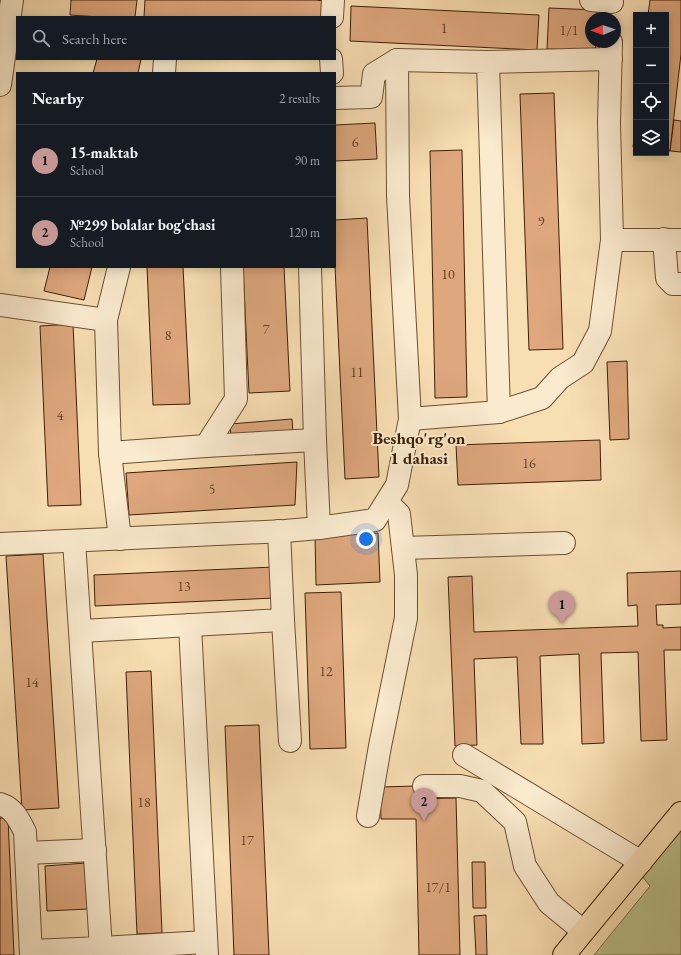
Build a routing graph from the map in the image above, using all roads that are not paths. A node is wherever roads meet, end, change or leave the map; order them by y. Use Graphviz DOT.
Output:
graph roads {
  1 [pos="12,0"];
  2 [pos="333,0"];
  3 [pos="332,16"];
  4 [pos="611,50"];
  5 [pos="165,60"];
  6 [pos="331,60"];
  7 [pos="397,60"];
  8 [pos="488,62"];
  9 [pos="164,72"];
  10 [pos="332,72"];
  11 [pos="0,85"];
  12 [pos="371,97"];
  13 [pos="397,97"];
  14 [pos="336,98"];
  15 [pos="673,239"];
  16 [pos="612,240"];
  17 [pos="119,268"];
  18 [pos="232,268"];
  19 [pos="310,268"];
  20 [pos="681,284"];
  21 [pos="0,305"];
  22 [pos="106,320"];
  23 [pos="499,412"];
  24 [pos="410,419"];
  25 [pos="315,440"];
  26 [pos="206,446"];
  27 [pos="110,453"];
  28 [pos="387,502"];
  29 [pos="319,528"];
  30 [pos="279,531"];
  31 [pos="120,539"];
  32 [pos="74,541"];
  33 [pos="564,543"];
  34 [pos="0,544"];
  35 [pos="403,548"];
  36 [pos="283,620"];
  37 [pos="190,625"];
  38 [pos="81,631"];
  39 [pos="290,741"];
  40 [pos="464,755"];
  41 [pos="424,786"];
  42 [pos="0,804"];
  43 [pos="681,813"];
  44 [pos="368,816"];
  45 [pos="95,850"];
  46 [pos="26,853"];
  47 [pos="640,862"];
  48 [pos="583,931"];
  49 [pos="101,948"];
  50 [pos="207,948"];
  51 [pos="31,953"];
  52 [pos="564,955"];
  1 -- 11 [label="street"];
  2 -- 3 [label="street"];
  4 -- 8 [label="street"];
  4 -- 16 [label="street"];
  5 -- 9 [label="street"];
  6 -- 10 [label="street"];
  7 -- 8 [label="street"];
  7 -- 12 [label="street"];
  7 -- 13 [label="street"];
  8 -- 23 [label="street"];
  12 -- 13 [label="street"];
  12 -- 14 [label="street"];
  13 -- 24 [label="street"];
  15 -- 16 [label="street"];
  15 -- 20 [label="street"];
  16 -- 23 [label="street"];
  17 -- 22 [label="street"];
  18 -- 26 [label="street"];
  19 -- 25 [label="street"];
  21 -- 22 [label="street"];
  22 -- 27 [label="street"];
  23 -- 24 [label="street"];
  24 -- 28 [label="street"];
  25 -- 26 [label="street"];
  25 -- 29 [label="street"];
  26 -- 27 [label="street"];
  27 -- 31 [label="street"];
  28 -- 29 [label="street"];
  28 -- 35 [label="street"];
  29 -- 30 [label="street"];
  30 -- 31 [label="street"];
  30 -- 36 [label="street"];
  31 -- 32 [label="street"];
  32 -- 34 [label="street"];
  32 -- 38 [label="street"];
  33 -- 35 [label="street"];
  35 -- 44 [label="street"];
  36 -- 37 [label="street"];
  36 -- 39 [label="street"];
  37 -- 38 [label="street"];
  37 -- 50 [label="street"];
  38 -- 45 [label="street"];
  40 -- 47 [label="street"];
  41 -- 48 [label="street"];
  42 -- 46 [label="street"];
  43 -- 47 [label="main road"];
  45 -- 46 [label="street"];
  45 -- 49 [label="street"];
  46 -- 51 [label="street"];
  47 -- 48 [label="main road"];
  48 -- 52 [label="main road"];
  49 -- 50 [label="street"];
  49 -- 51 [label="street"];
}
